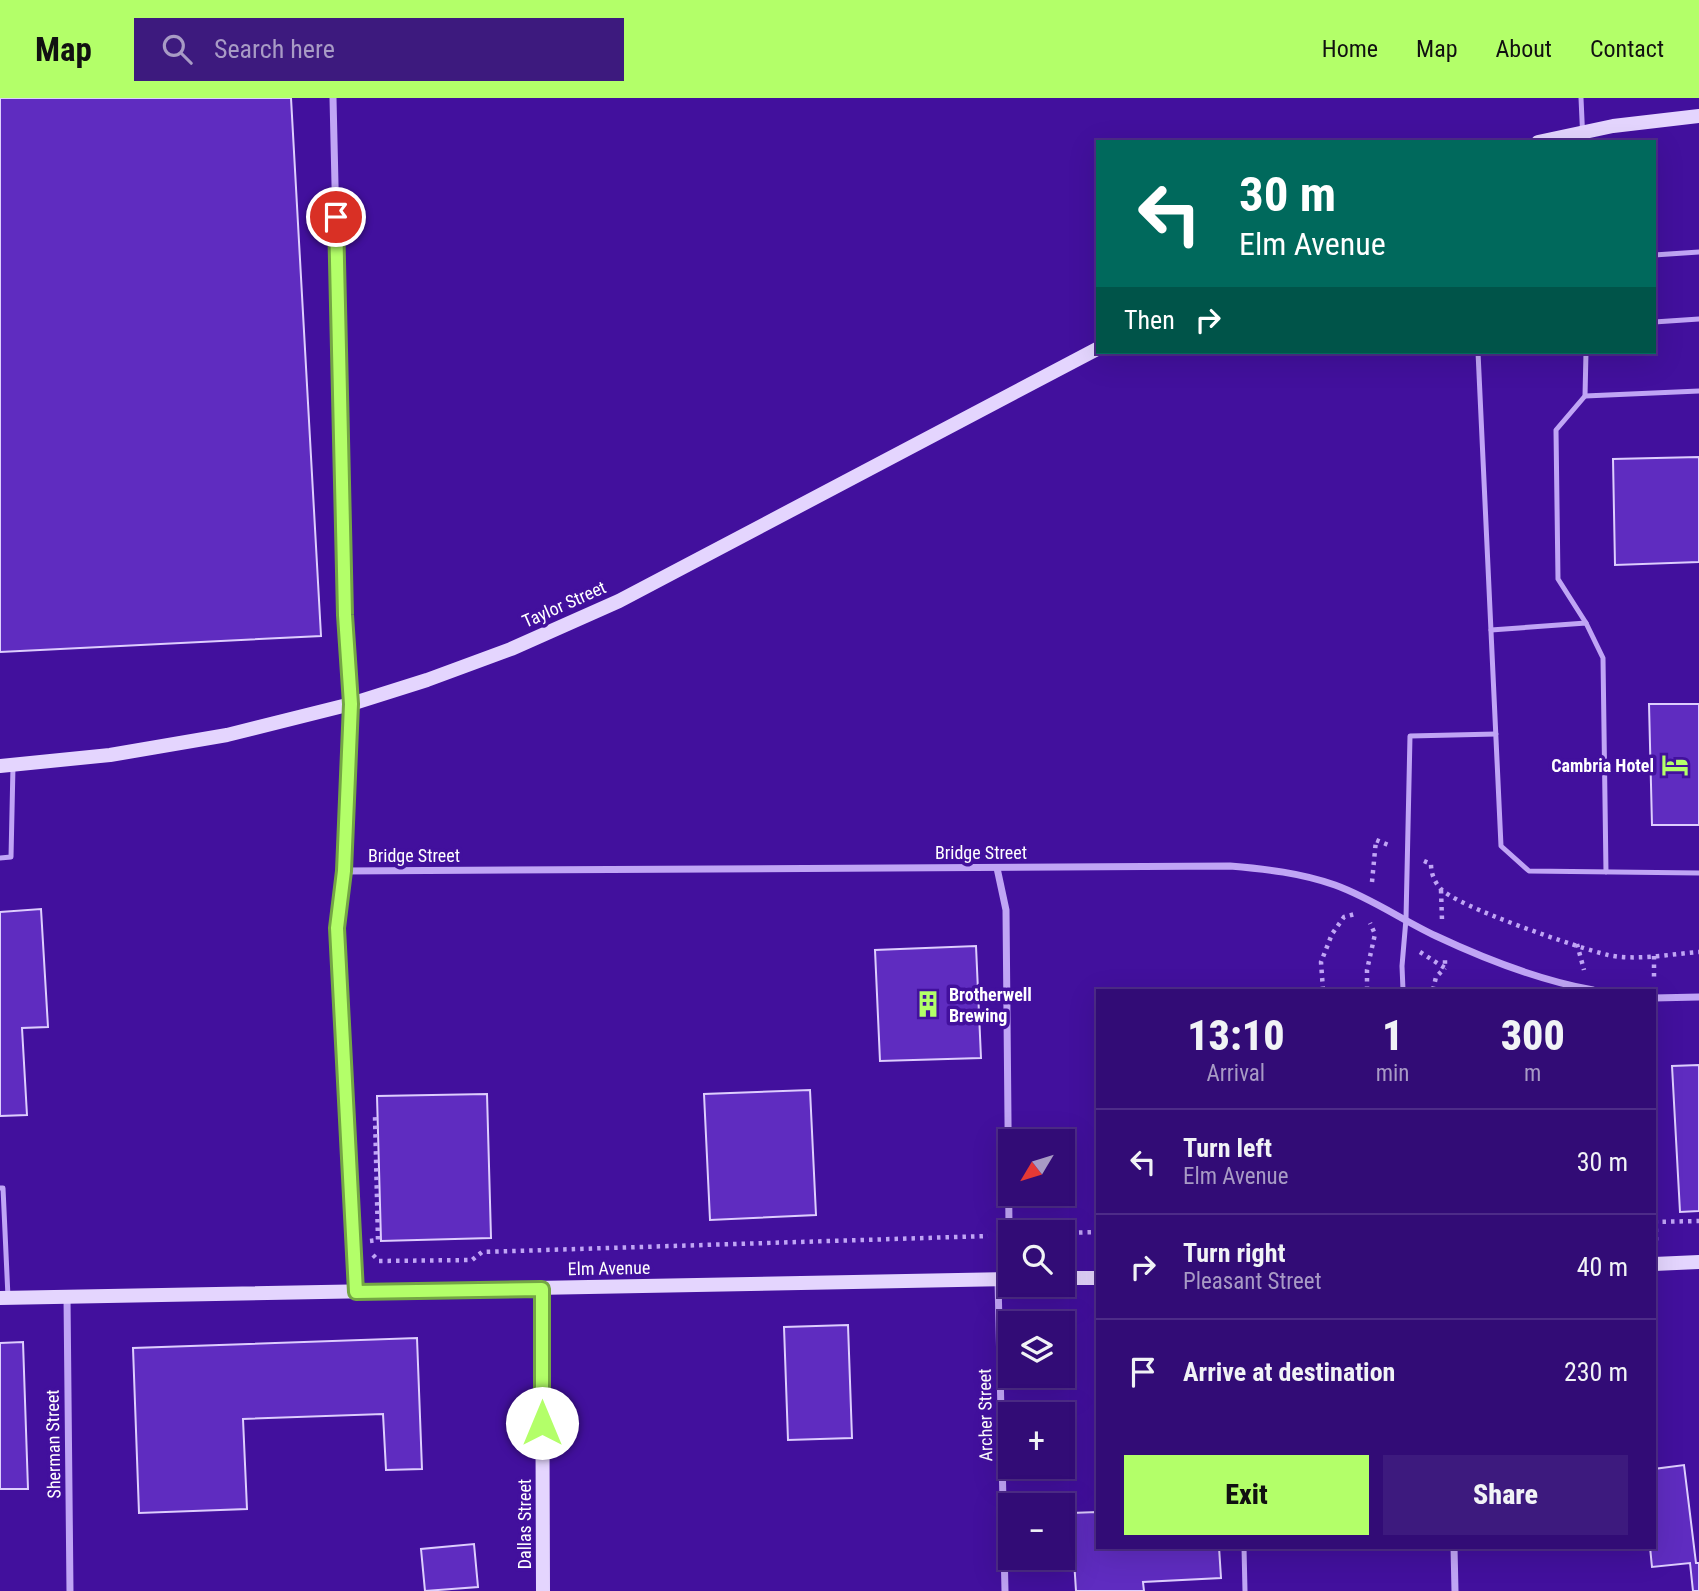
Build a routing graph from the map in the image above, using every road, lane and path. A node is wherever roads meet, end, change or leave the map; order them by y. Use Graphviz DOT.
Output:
graph roads {
  1 [pos="333,98"];
  2 [pos="1581,98"];
  3 [pos="1699,116"];
  4 [pos="1583,137"];
  5 [pos="1556,140"];
  6 [pos="1699,252"];
  7 [pos="1656,255"];
  8 [pos="1699,319"];
  9 [pos="1656,321"];
  10 [pos="1096,350"];
  11 [pos="1478,354"];
  12 [pos="1586,354"];
  13 [pos="1699,391"];
  14 [pos="1585,396"];
  15 [pos="1586,623"];
  16 [pos="1491,630"];
  17 [pos="351,704"];
  18 [pos="1496,734"];
  19 [pos="6,766"];
  20 [pos="1376,840"];
  21 [pos="1408,852"];
  22 [pos="0,858"];
  23 [pos="998,868"];
  24 [pos="344,871"];
  25 [pos="1605,872"];
  26 [pos="1699,873"];
  27 [pos="1357,914"];
  28 [pos="1406,919"];
  29 [pos="1368,920"];
  30 [pos="1699,952"];
  31 [pos="1654,956"];
  32 [pos="1323,989"];
  33 [pos="1367,989"];
  34 [pos="1403,989"];
  35 [pos="1589,989"];
  36 [pos="1654,989"];
  37 [pos="1699,997"];
  38 [pos="1656,998"];
  39 [pos="375,1116"];
  40 [pos="0,1188"];
  41 [pos="1009,1220"];
  42 [pos="1699,1221"];
  43 [pos="1656,1222"];
  44 [pos="1075,1233"];
  45 [pos="1096,1233"];
  46 [pos="998,1235"];
  47 [pos="1699,1262"];
  48 [pos="1656,1264"];
  49 [pos="1075,1278"];
  50 [pos="1096,1278"];
  51 [pos="998,1279"];
  52 [pos="542,1289"];
  53 [pos="356,1292"];
  54 [pos="68,1297"];
  55 [pos="1004,1297"];
  56 [pos="4,1298"];
  57 [pos="1244,1549"];
  58 [pos="1454,1549"];
  59 [pos="71,1591"];
  60 [pos="543,1591"];
  61 [pos="1005,1591"];
  62 [pos="1245,1591"];
  63 [pos="1455,1591"];
  1 -- 17 [label="street"];
  2 -- 4 [label="lane"];
  3 -- 4 [label="street"];
  4 -- 5 [label="street"];
  6 -- 7 [label="lane"];
  8 -- 9 [label="lane"];
  10 -- 17 [label="street, Taylor Street"];
  11 -- 16 [label="lane"];
  12 -- 14 [label="lane"];
  13 -- 14 [label="lane"];
  14 -- 15 [label="lane"];
  15 -- 16 [label="lane"];
  15 -- 25 [label="lane"];
  16 -- 18 [label="lane"];
  17 -- 19 [label="street, Taylor Street"];
  17 -- 24 [label="street"];
  18 -- 21 [label="lane"];
  18 -- 25 [label="lane"];
  19 -- 22 [label="lane"];
  20 -- 21 [label="path"];
  21 -- 28 [label="lane"];
  21 -- 31 [label="path"];
  23 -- 24 [label="street, Bridge Street"];
  23 -- 28 [label="street, Bridge Street"];
  23 -- 41 [label="street, Archer Street"];
  24 -- 53 [label="street"];
  25 -- 26 [label="lane"];
  27 -- 32 [label="path"];
  28 -- 34 [label="lane"];
  28 -- 35 [label="street, Bridge Street"];
  29 -- 33 [label="path"];
  30 -- 31 [label="path"];
  31 -- 36 [label="path"];
  37 -- 38 [label="street"];
  39 -- 46 [label="path"];
  40 -- 56 [label="lane"];
  42 -- 43 [label="path"];
  44 -- 45 [label="path"];
  47 -- 48 [label="street"];
  49 -- 50 [label="street"];
  51 -- 52 [label="street, Elm Avenue"];
  52 -- 53 [label="street, Elm Avenue"];
  52 -- 60 [label="street, Dallas Street"];
  53 -- 54 [label="street, Elm Avenue"];
  54 -- 56 [label="street, Elm Avenue"];
  54 -- 59 [label="street, Sherman Street"];
  55 -- 61 [label="street, Archer Street"];
  57 -- 62 [label="lane"];
  58 -- 63 [label="street"];
}
